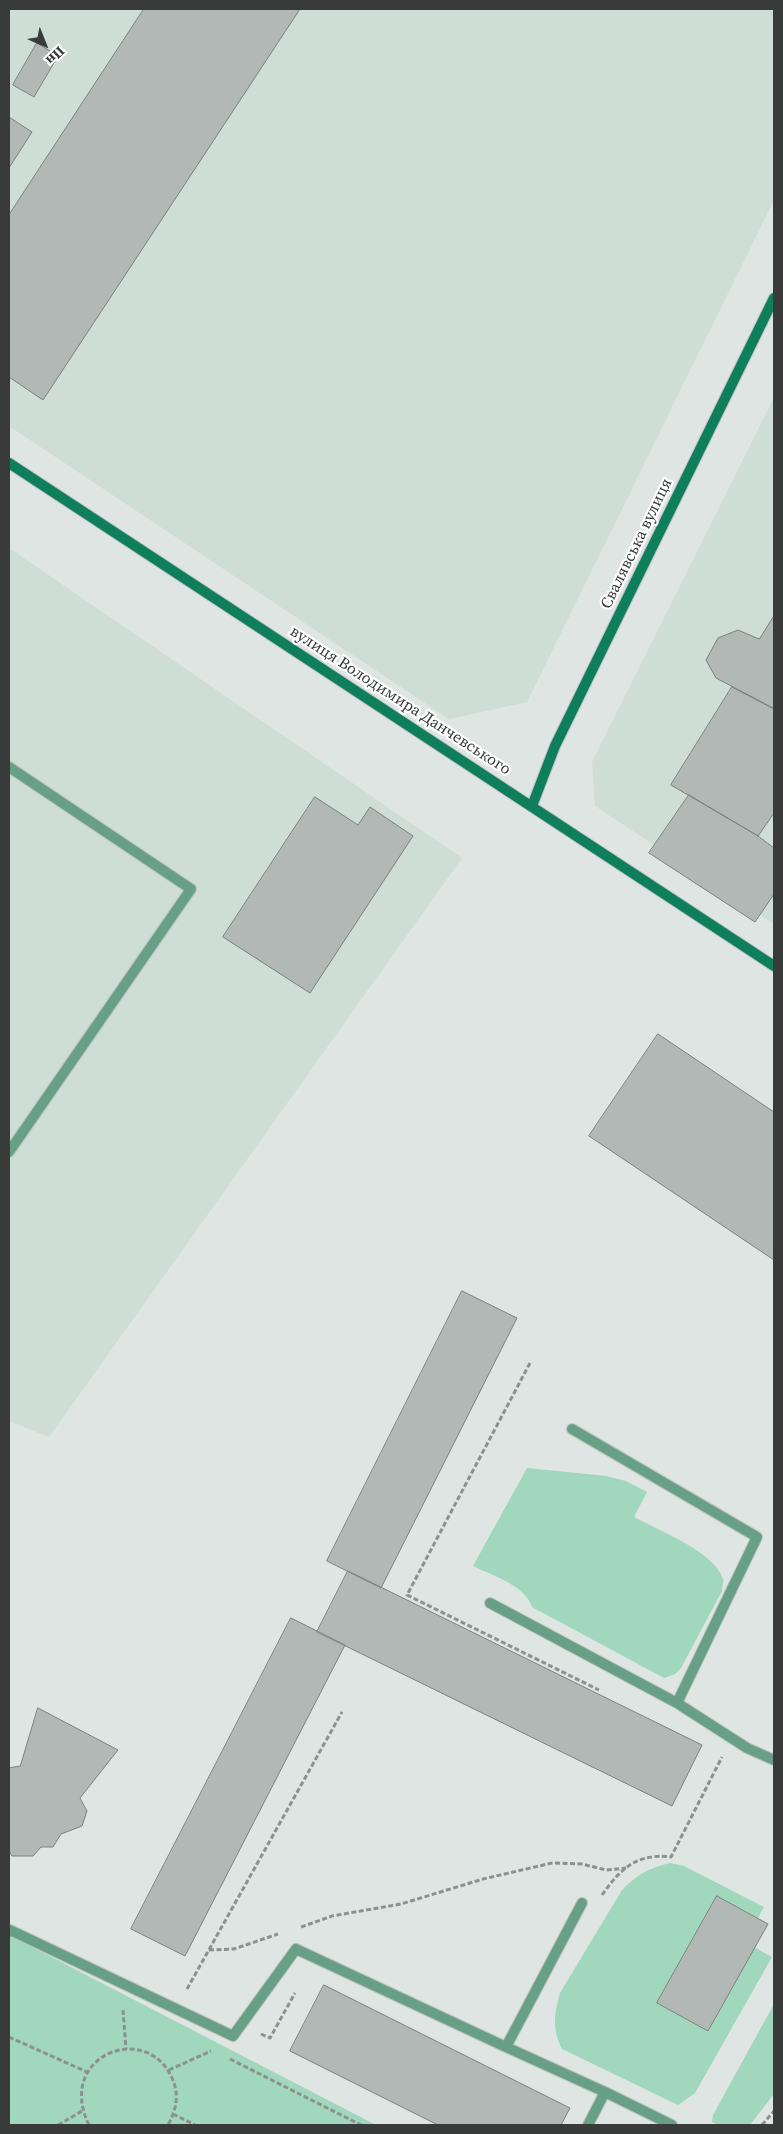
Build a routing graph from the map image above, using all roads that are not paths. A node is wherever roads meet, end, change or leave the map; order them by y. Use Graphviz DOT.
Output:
graph roads {
  1 [pos="774,298"];
  2 [pos="9,463"];
  3 [pos="9,768"];
  4 [pos="532,806"];
  5 [pos="774,966"];
  6 [pos="9,1152"];
  7 [pos="572,1429"];
  8 [pos="490,1603"];
  9 [pos="677,1703"];
  10 [pos="774,1760"];
  11 [pos="582,1903"];
  12 [pos="9,1931"];
  13 [pos="506,2047"];
  14 [pos="605,2092"];
  15 [pos="588,2125"];
  16 [pos="672,2125"];
  1 -- 4 [label="street, Свалявська вулиця"];
  2 -- 4 [label="street, вулиця Володимира Данчевського"];
  3 -- 6 [label="lane"];
  4 -- 5 [label="street, вулиця Володимира Данчевського"];
  7 -- 9 [label="lane"];
  8 -- 9 [label="lane"];
  9 -- 10 [label="lane"];
  11 -- 13 [label="lane"];
  12 -- 13 [label="lane"];
  13 -- 14 [label="lane"];
  14 -- 15 [label="lane"];
  14 -- 16 [label="lane"];
}
